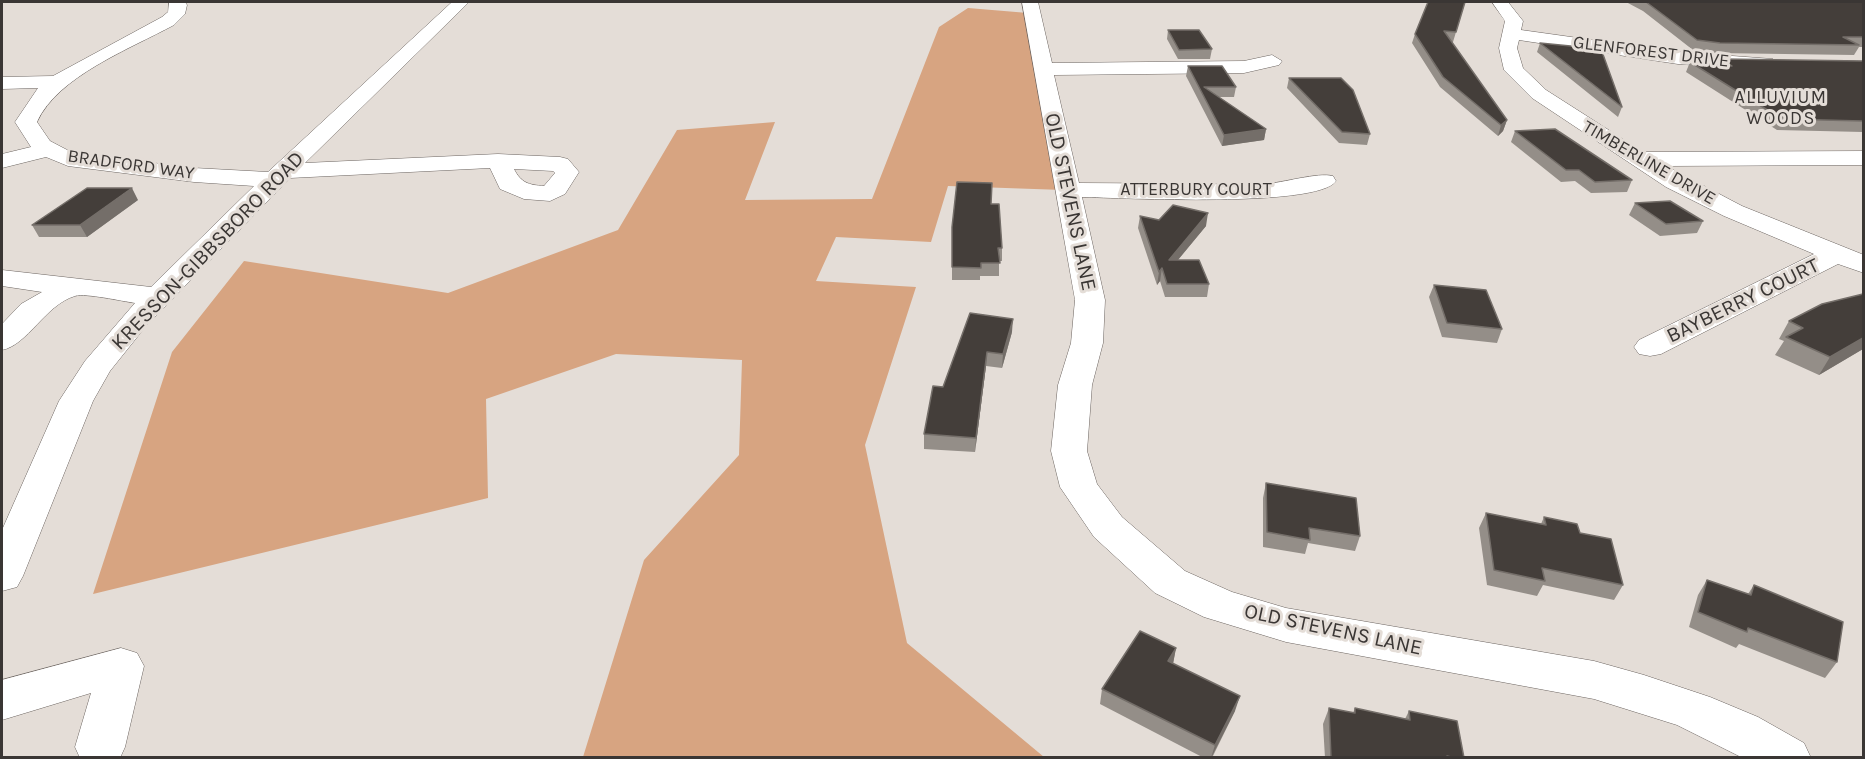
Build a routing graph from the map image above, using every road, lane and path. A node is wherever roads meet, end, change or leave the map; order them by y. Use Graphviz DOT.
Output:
graph roads {
  1 [pos="461,2"];
  2 [pos="1030,2"];
  3 [pos="1500,2"];
  4 [pos="184,3"];
  5 [pos="1511,34"];
  6 [pos="1272,61"];
  7 [pos="1786,63"];
  8 [pos="1042,69"];
  9 [pos="57,82"];
  10 [pos="2,83"];
  11 [pos="48,149"];
  12 [pos="1863,158"];
  13 [pos="1639,159"];
  14 [pos="2,161"];
  15 [pos="498,161"];
  16 [pos="279,175"];
  17 [pos="1324,181"];
  18 [pos="1066,190"];
  19 [pos="1836,254"];
  20 [pos="1863,265"];
  21 [pos="2,278"];
  22 [pos="70,287"];
  23 [pos="157,297"];
  24 [pos="2,341"];
  25 [pos="1650,347"];
  26 [pos="2,576"];
  27 [pos="2,700"];
  28 [pos="100,747"];
  29 [pos="1786,758"];
  1 -- 16 [label="street, KRESSON-GIBBSBORO ROAD"];
  2 -- 8 [label="street, OLD STEVENS LANE"];
  3 -- 5 [label="street, TIMBERLINE DRIVE"];
  4 -- 9 [label="street, BRADFORD WAY"];
  5 -- 7 [label="street, GLENFOREST DRIVE"];
  5 -- 13 [label="street, TIMBERLINE DRIVE"];
  6 -- 8 [label="street"];
  8 -- 18 [label="street, OLD STEVENS LANE"];
  9 -- 10 [label="street"];
  9 -- 11 [label="street, BRADFORD WAY"];
  11 -- 14 [label="street"];
  11 -- 16 [label="street, BRADFORD WAY"];
  12 -- 13 [label="street"];
  13 -- 19 [label="street, TIMBERLINE DRIVE"];
  15 -- 16 [label="street, BRADFORD WAY"];
  16 -- 23 [label="street, KRESSON-GIBBSBORO ROAD"];
  17 -- 18 [label="street, ATTERBURY COURT"];
  18 -- 29 [label="street, OLD STEVENS LANE"];
  19 -- 20 [label="street, TIMBERLINE DRIVE"];
  19 -- 25 [label="street, BAYBERRY COURT"];
  21 -- 22 [label="street"];
  22 -- 23 [label="street"];
  22 -- 24 [label="street"];
  23 -- 26 [label="street, KRESSON-GIBBSBORO ROAD"];
  27 -- 28 [label="street"];
}
